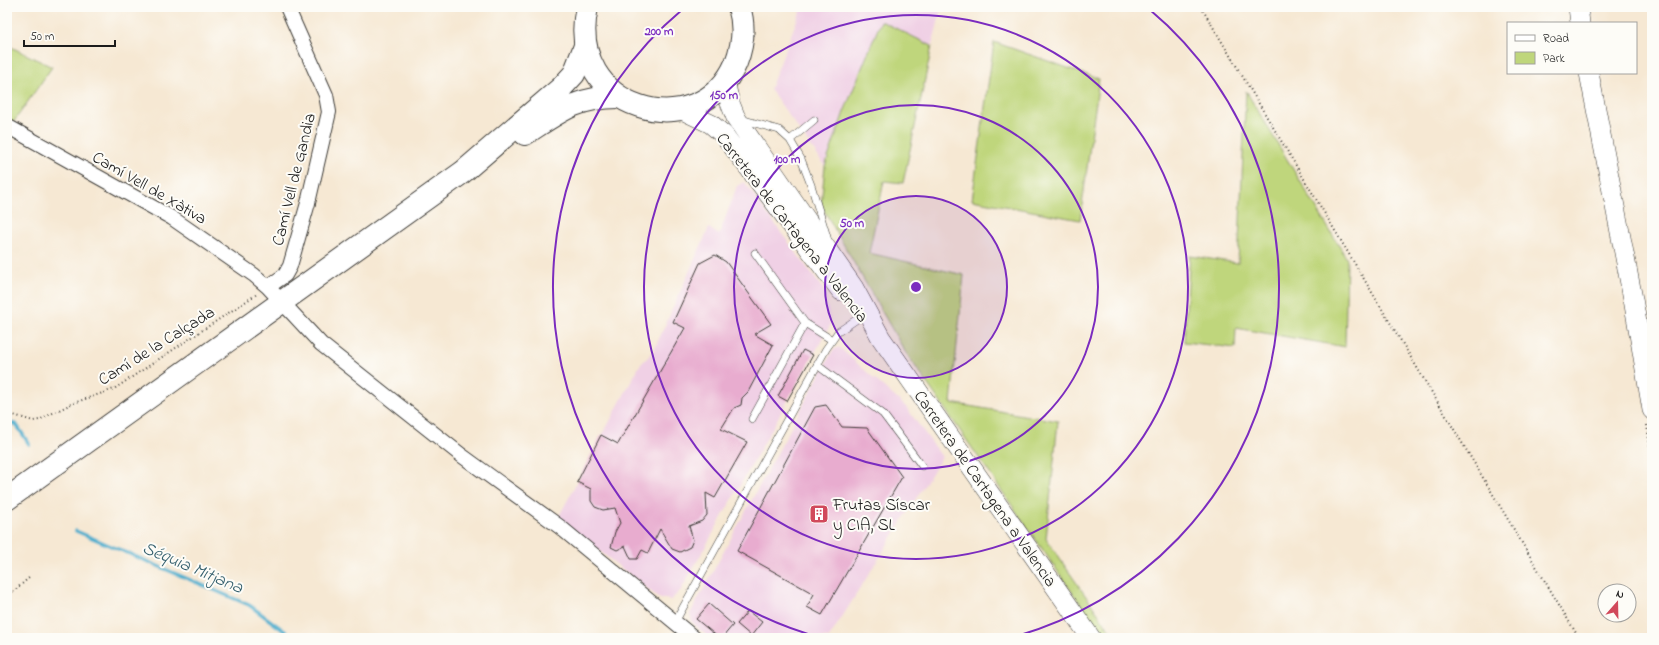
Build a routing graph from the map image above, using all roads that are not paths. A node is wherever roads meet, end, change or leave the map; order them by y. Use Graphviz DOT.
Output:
graph roads {
  1 [pos="287,7"];
  2 [pos="587,7"];
  3 [pos="739,7"];
  4 [pos="1578,7"];
  5 [pos="1580,22"];
  6 [pos="585,46"];
  7 [pos="1589,74"];
  8 [pos="725,81"];
  9 [pos="619,97"];
  10 [pos="680,109"];
  11 [pos="736,118"];
  12 [pos="814,120"];
  13 [pos="7,126"];
  14 [pos="790,140"];
  15 [pos="463,172"];
  16 [pos="755,253"];
  17 [pos="834,260"];
  18 [pos="276,295"];
  19 [pos="860,317"];
  20 [pos="805,324"];
  21 [pos="882,338"];
  22 [pos="832,340"];
  23 [pos="817,365"];
  24 [pos="1652,410"];
  25 [pos="752,419"];
  26 [pos="922,466"];
  27 [pos="7,499"];
  28 [pos="675,622"];
  29 [pos="694,638"];
  30 [pos="1091,638"];
  1 -- 18 [label="street, Camí Vell de Gandia"];
  2 -- 6 [label="highway"];
  3 -- 8 [label="highway"];
  4 -- 5 [label="main road"];
  6 -- 9 [label="highway"];
  6 -- 15 [label="highway"];
  7 -- 24 [label="main road"];
  8 -- 10 [label="highway"];
  8 -- 11 [label="main road, Carretera de Cartagena a Valencia"];
  9 -- 10 [label="highway"];
  9 -- 15 [label="highway"];
  10 -- 19 [label="main road, Carretera de Cartagena a Valencia"];
  11 -- 14 [label="lane"];
  11 -- 17 [label="main road, Carretera de Cartagena a Valencia"];
  12 -- 14 [label="lane"];
  13 -- 18 [label="street, Camí Vell de Xàtiva"];
  14 -- 17 [label="lane"];
  15 -- 18 [label="highway"];
  16 -- 20 [label="lane"];
  17 -- 21 [label="main road, Carretera de Cartagena a Valencia"];
  18 -- 27 [label="highway"];
  18 -- 28 [label="street, Camí Vell de Xàtiva"];
  19 -- 21 [label="main road, Carretera de Cartagena a Valencia"];
  19 -- 22 [label="lane"];
  20 -- 22 [label="lane"];
  20 -- 25 [label="lane"];
  21 -- 30 [label="main road, Carretera de Cartagena a Valencia"];
  22 -- 23 [label="lane"];
  23 -- 26 [label="lane"];
  23 -- 28 [label="lane"];
  28 -- 29 [label="street, Camí Vell de Xàtiva"];
}
